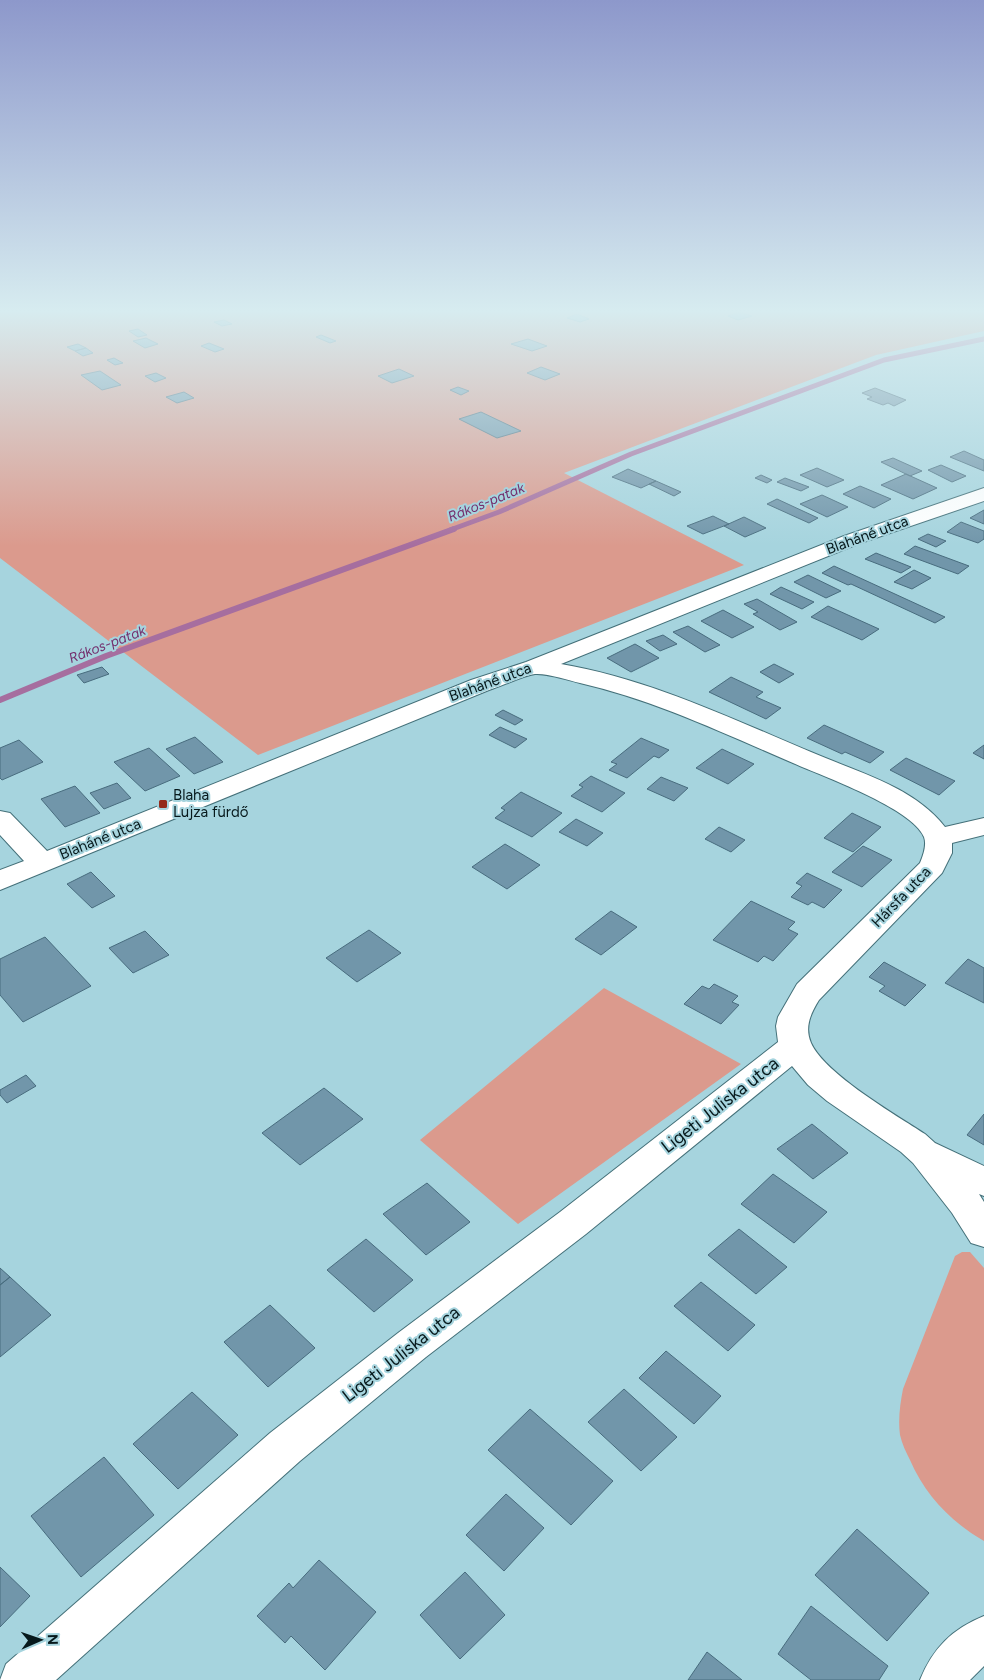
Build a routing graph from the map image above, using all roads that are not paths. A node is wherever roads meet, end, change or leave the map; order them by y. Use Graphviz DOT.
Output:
graph roads {
  1 [pos="984,494"];
  2 [pos="534,667"];
  3 [pos="0,819"];
  4 [pos="984,826"];
  5 [pos="938,838"];
  6 [pos="42,863"];
  7 [pos="0,882"];
  8 [pos="795,1046"];
  9 [pos="923,1153"];
  10 [pos="984,1182"];
  11 [pos="984,1232"];
  12 [pos="984,1639"];
  13 [pos="22,1680"];
  14 [pos="943,1680"];
  1 -- 2 [label="street, Blaháné utca"];
  2 -- 5 [label="street"];
  2 -- 6 [label="street, Blaháné utca"];
  3 -- 6 [label="street"];
  4 -- 5 [label="street"];
  5 -- 8 [label="street, Hársfa utca"];
  6 -- 7 [label="street, Blaháné utca"];
  8 -- 9 [label="street, Hársfa utca"];
  8 -- 13 [label="street, Ligeti Juliska utca"];
  9 -- 10 [label="street, Hársfa utca"];
  9 -- 11 [label="street"];
  12 -- 14 [label="street"];
}
